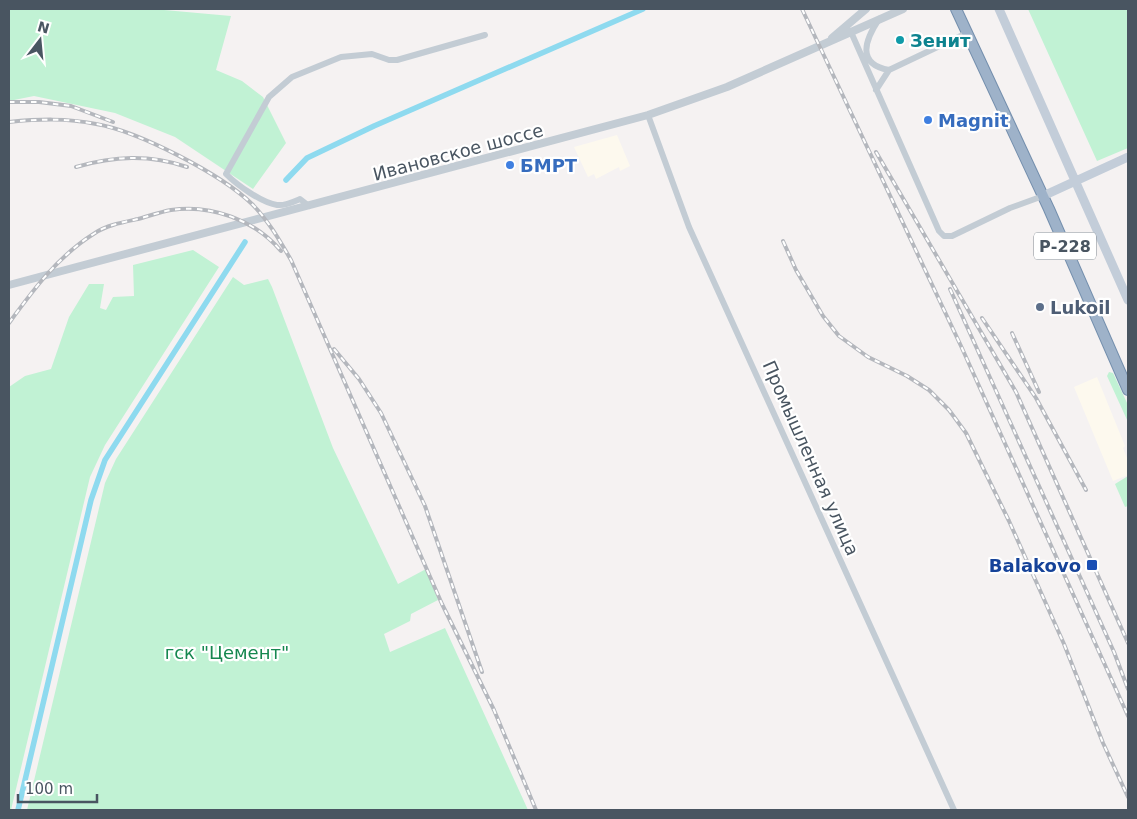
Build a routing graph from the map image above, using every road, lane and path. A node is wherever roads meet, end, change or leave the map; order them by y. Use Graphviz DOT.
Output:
graph roads {
  1 [pos="866,9"];
  2 [pos="903,9"];
  3 [pos="956,9"];
  4 [pos="999,9"];
  5 [pos="879,19"];
  6 [pos="851,32"];
  7 [pos="967,33"];
  8 [pos="485,35"];
  9 [pos="827,43"];
  10 [pos="889,70"];
  11 [pos="876,90"];
  12 [pos="648,115"];
  13 [pos="1128,157"];
  14 [pos="1075,182"];
  15 [pos="1043,196"];
  16 [pos="309,206"];
  17 [pos="9,286"];
  18 [pos="1128,300"];
  19 [pos="1128,390"];
  20 [pos="954,810"];
  1 -- 9 [label="street"];
  2 -- 5 [label="street, Ивановское шоссе"];
  3 -- 7 [label="highway, Р-228"];
  4 -- 14 [label="main road"];
  5 -- 6 [label="street, Ивановское шоссе"];
  5 -- 10 [label="street"];
  6 -- 9 [label="street, Ивановское шоссе"];
  6 -- 11 [label="street"];
  7 -- 10 [label="street"];
  7 -- 15 [label="highway, Р-228"];
  8 -- 16 [label="street"];
  9 -- 12 [label="street, Ивановское шоссе"];
  10 -- 11 [label="street"];
  11 -- 15 [label="street"];
  12 -- 16 [label="street, Ивановское шоссе"];
  12 -- 20 [label="street, Промышленная улица"];
  13 -- 14 [label="main road"];
  14 -- 15 [label="main road"];
  14 -- 18 [label="main road"];
  15 -- 19 [label="highway, Р-228"];
  16 -- 17 [label="street, Ивановское шоссе"];
}
